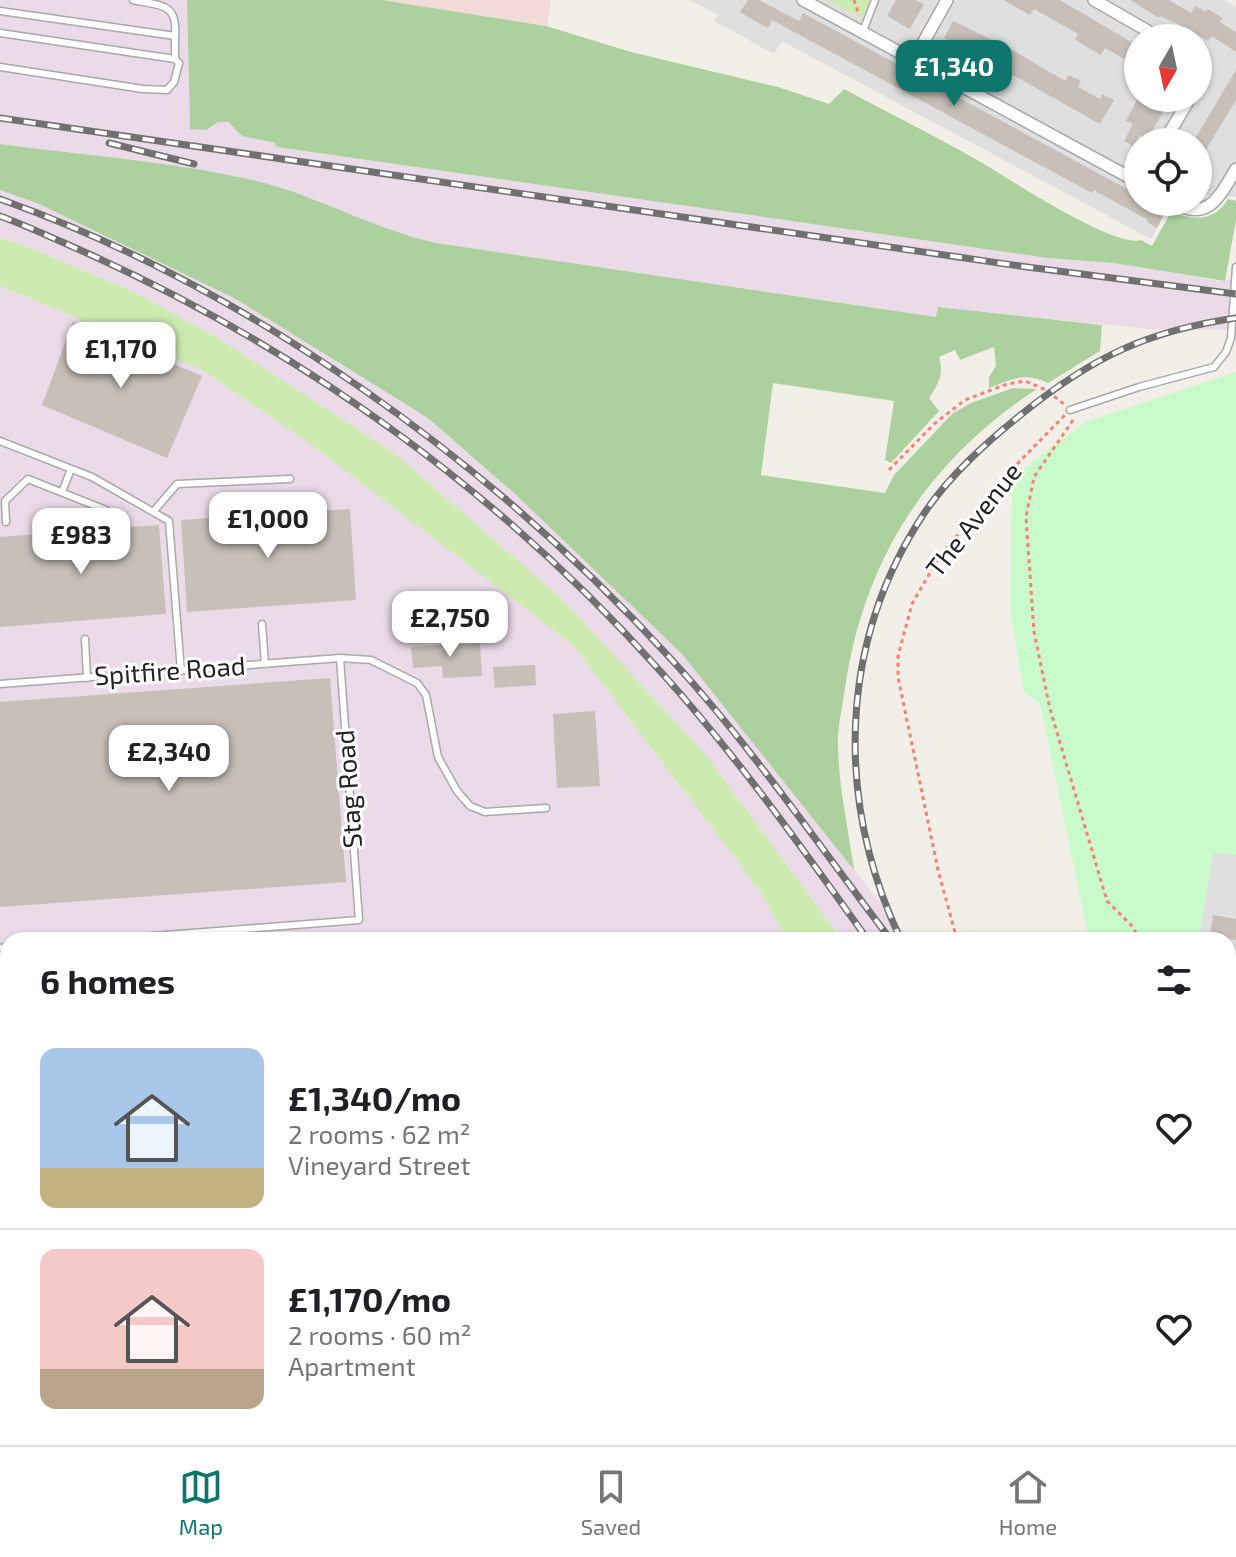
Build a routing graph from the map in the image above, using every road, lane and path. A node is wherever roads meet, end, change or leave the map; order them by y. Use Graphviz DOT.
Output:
graph roads {
  1 [pos="133,0"];
  2 [pos="803,0"];
  3 [pos="875,0"];
  4 [pos="947,0"];
  5 [pos="1094,0"];
  6 [pos="0,11"];
  7 [pos="1136,24"];
  8 [pos="863,31"];
  9 [pos="0,33"];
  10 [pos="175,36"];
  11 [pos="175,59"];
  12 [pos="913,61"];
  13 [pos="0,67"];
  14 [pos="1236,169"];
  15 [pos="1124,174"];
  16 [pos="1212,203"];
  17 [pos="1236,267"];
  18 [pos="1083,406"];
  19 [pos="1070,410"];
  20 [pos="0,441"];
  21 [pos="71,469"];
  22 [pos="889,470"];
  23 [pos="290,479"];
  24 [pos="62,492"];
  25 [pos="106,510"];
  26 [pos="153,512"];
  27 [pos="6,522"];
  28 [pos="262,624"];
  29 [pos="85,639"];
  30 [pos="340,658"];
  31 [pos="265,664"];
  32 [pos="181,671"];
  33 [pos="87,678"];
  34 [pos="0,684"];
  35 [pos="546,808"];
  36 [pos="204,932"];
  37 [pos="955,932"];
  38 [pos="1135,932"];
  1 -- 10 [label="lane"];
  2 -- 8 [label="street"];
  3 -- 8 [label="lane"];
  4 -- 12 [label="street"];
  5 -- 7 [label="street"];
  6 -- 10 [label="lane"];
  8 -- 12 [label="street"];
  9 -- 11 [label="lane"];
  10 -- 11 [label="lane"];
  11 -- 13 [label="lane"];
  12 -- 15 [label="street"];
  14 -- 16 [label="street"];
  17 -- 18 [label="lane"];
  18 -- 19 [label="lane"];
  18 -- 38 [label="path"];
  19 -- 22 [label="path"];
  19 -- 37 [label="path, The Avenue"];
  20 -- 21 [label="lane"];
  21 -- 24 [label="lane"];
  21 -- 26 [label="lane"];
  23 -- 26 [label="lane"];
  24 -- 25 [label="lane"];
  24 -- 27 [label="lane"];
  26 -- 32 [label="lane"];
  28 -- 31 [label="lane"];
  29 -- 33 [label="lane"];
  30 -- 31 [label="lane, Spitfire Road"];
  30 -- 35 [label="lane, Spitfire Road"];
  30 -- 36 [label="lane, Stag Road"];
  31 -- 32 [label="lane, Spitfire Road"];
  32 -- 33 [label="lane, Spitfire Road"];
  33 -- 34 [label="lane, Spitfire Road"];
}
